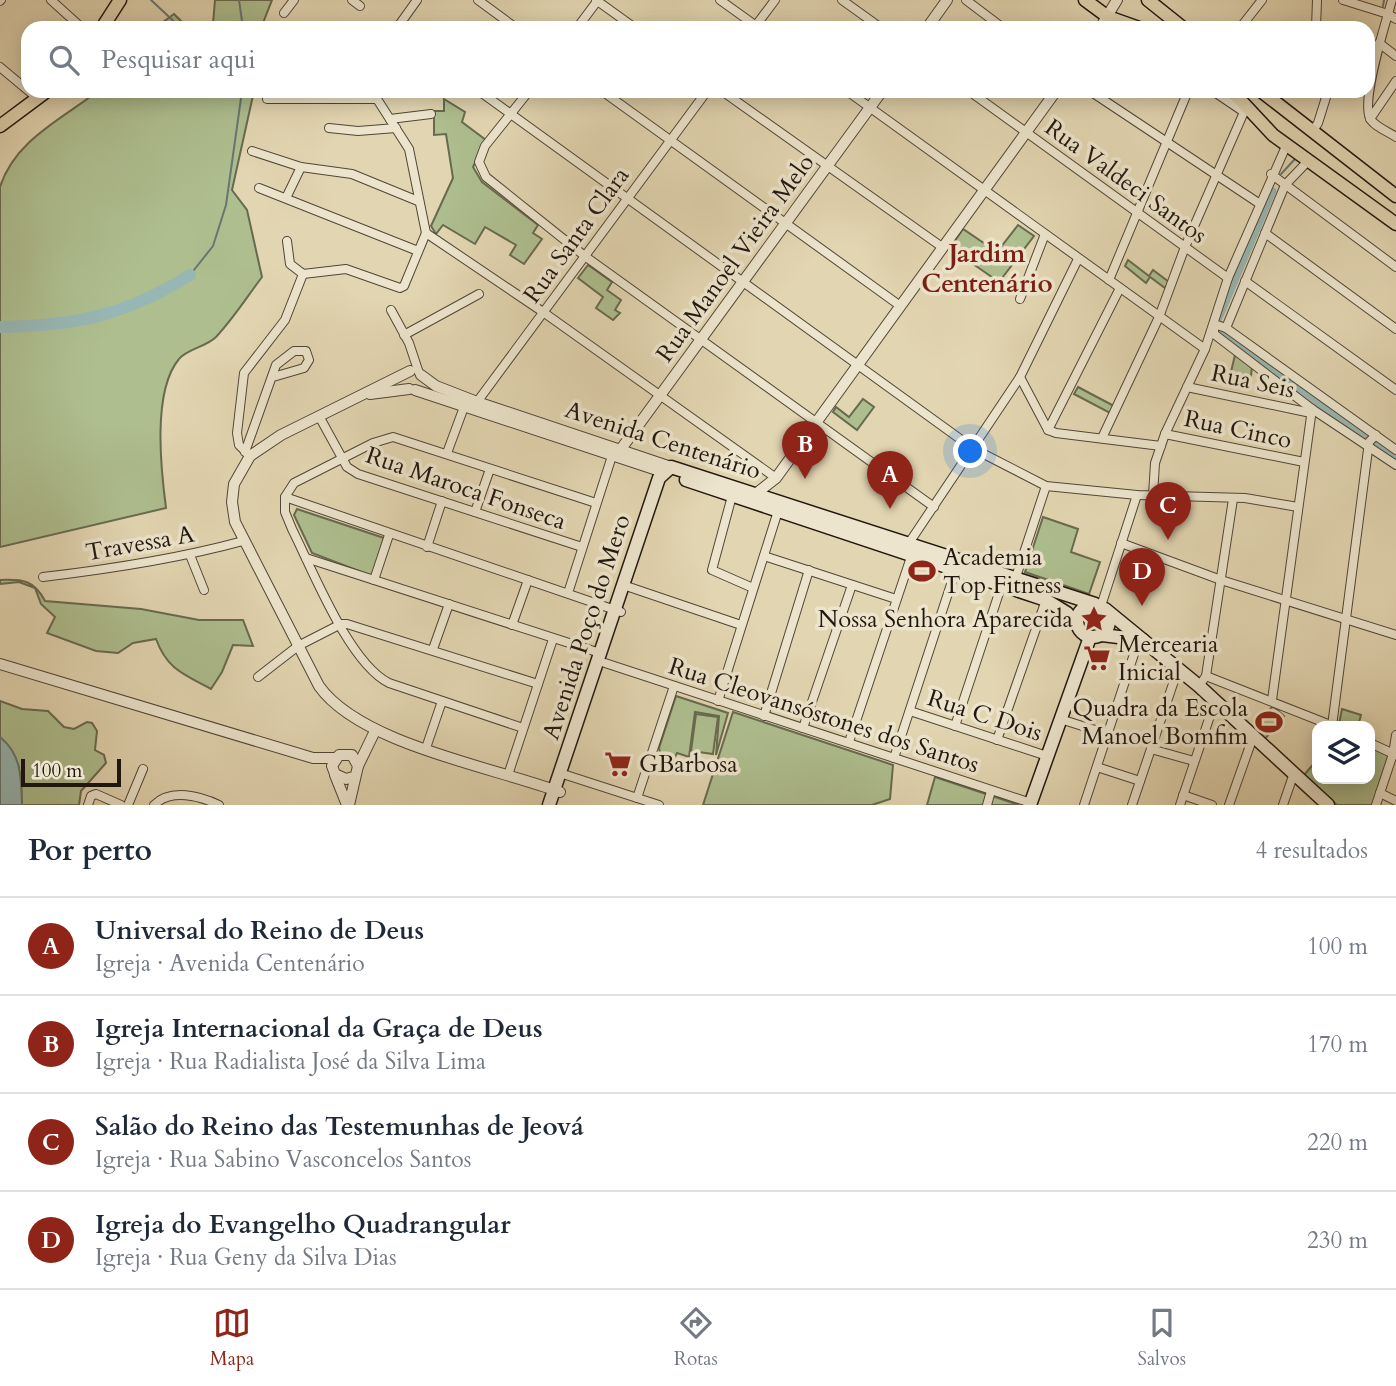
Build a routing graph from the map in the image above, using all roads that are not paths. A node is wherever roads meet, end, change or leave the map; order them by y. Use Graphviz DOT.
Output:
graph roads {
  1 [pos="51,0"];
  2 [pos="120,0"];
  3 [pos="293,0"];
  4 [pos="417,0"];
  5 [pos="478,0"];
  6 [pos="597,0"];
  7 [pos="720,0"];
  8 [pos="775,0"];
  9 [pos="842,0"];
  10 [pos="947,0"];
  11 [pos="966,0"];
  12 [pos="1085,0"];
  13 [pos="1117,0"];
  14 [pos="1148,0"];
  15 [pos="1262,0"];
  16 [pos="1317,0"];
  17 [pos="1343,0"];
  18 [pos="1392,0"];
  19 [pos="284,13"];
  20 [pos="1392,17"];
  21 [pos="74,21"];
  22 [pos="106,21"];
  23 [pos="402,21"];
  24 [pos="506,21"];
  25 [pos="582,21"];
  26 [pos="626,21"];
  27 [pos="749,21"];
  28 [pos="761,21"];
  29 [pos="871,21"];
  30 [pos="932,21"];
  31 [pos="994,21"];
  32 [pos="1103,21"];
  33 [pos="1105,21"];
  34 [pos="1174,21"];
  35 [pos="1246,21"];
  36 [pos="1316,21"];
  37 [pos="1379,43"];
  38 [pos="1396,56"];
  39 [pos="1375,59"];
  40 [pos="0,67"];
  41 [pos="21,81"];
  42 [pos="1396,81"];
  43 [pos="38,98"];
  44 [pos="294,98"];
  45 [pos="379,98"];
  46 [pos="489,98"];
  47 [pos="524,98"];
  48 [pos="612,98"];
  49 [pos="702,98"];
  50 [pos="732,98"];
  51 [pos="857,98"];
  52 [pos="877,98"];
  53 [pos="979,98"];
  54 [pos="1051,98"];
  55 [pos="1100,98"];
  56 [pos="1185,98"];
  57 [pos="1225,98"];
  58 [pos="1237,98"];
  59 [pos="1270,98"];
  60 [pos="1326,98"];
  61 [pos="1370,98"];
  62 [pos="267,99"];
  63 [pos="870,107"];
  64 [pos="1246,110"];
  65 [pos="431,114"];
  66 [pos="512,115"];
  67 [pos="390,119"];
  68 [pos="1370,119"];
  69 [pos="0,126"];
  70 [pos="329,128"];
  71 [pos="396,128"];
  72 [pos="1026,132"];
  73 [pos="1312,132"];
  74 [pos="1396,137"];
  75 [pos="669,140"];
  76 [pos="1166,143"];
  77 [pos="1287,144"];
  78 [pos="251,151"];
  79 [pos="1308,160"];
  80 [pos="827,166"];
  81 [pos="301,167"];
  82 [pos="1216,174"];
  83 [pos="1271,174"];
  84 [pos="1285,185"];
  85 [pos="260,188"];
  86 [pos="984,190"];
  87 [pos="1396,196"];
  88 [pos="286,198"];
  89 [pos="628,198"];
  90 [pos="418,201"];
  91 [pos="1260,204"];
  92 [pos="1139,214"];
  93 [pos="785,222"];
  94 [pos="1396,224"];
  95 [pos="426,233"];
  96 [pos="1265,233"];
  97 [pos="1045,234"];
  98 [pos="287,241"];
  99 [pos="942,247"];
  100 [pos="1185,247"];
  101 [pos="418,251"];
  102 [pos="586,257"];
  103 [pos="1079,259"];
  104 [pos="1396,267"];
  105 [pos="303,274"];
  106 [pos="1228,278"];
  107 [pos="1109,280"];
  108 [pos="744,281"];
  109 [pos="1245,281"];
  110 [pos="1121,288"];
  111 [pos="479,293"];
  112 [pos="1020,299"];
  113 [pos="899,305"];
  114 [pos="391,310"];
  115 [pos="543,312"];
  116 [pos="1159,317"];
  117 [pos="1226,328"];
  118 [pos="1214,329"];
  119 [pos="1396,329"];
  120 [pos="404,335"];
  121 [pos="701,338"];
  122 [pos="1205,349"];
  123 [pos="859,364"];
  124 [pos="417,373"];
  125 [pos="273,377"];
  126 [pos="1020,377"];
  127 [pos="1187,387"];
  128 [pos="412,389"];
  129 [pos="1396,390"];
  130 [pos="660,397"];
  131 [pos="346,402"];
  132 [pos="477,402"];
  133 [pos="464,407"];
  134 [pos="1311,411"];
  135 [pos="319,416"];
  136 [pos="818,422"];
  137 [pos="1048,430"];
  138 [pos="1165,434"];
  139 [pos="1102,438"];
  140 [pos="1371,440"];
  141 [pos="1161,446"];
  142 [pos="621,449"];
  143 [pos="974,449"];
  144 [pos="1396,450"];
  145 [pos="447,453"];
  146 [pos="248,454"];
  147 [pos="612,456"];
  148 [pos="342,459"];
  149 [pos="1304,463"];
  150 [pos="1396,465"];
  151 [pos="490,469"];
  152 [pos="671,470"];
  153 [pos="776,478"];
  154 [pos="1046,486"];
  155 [pos="760,493"];
  156 [pos="732,495"];
  157 [pos="1137,495"];
  158 [pos="1153,495"];
  159 [pos="285,497"];
  160 [pos="1233,499"];
  161 [pos="747,500"];
  162 [pos="442,501"];
  163 [pos="596,503"];
  164 [pos="1298,506"];
  165 [pos="934,507"];
  166 [pos="778,511"];
  167 [pos="475,512"];
  168 [pos="388,534"];
  169 [pos="243,541"];
  170 [pos="1121,543"];
  171 [pos="426,547"];
  172 [pos="582,547"];
  173 [pos="910,548"];
  174 [pos="190,555"];
  175 [pos="764,556"];
  176 [pos="306,558"];
  177 [pos="954,565"];
  178 [pos="809,570"];
  179 [pos="43,577"];
  180 [pos="374,580"];
  181 [pos="528,580"];
  182 [pos="1221,580"];
  183 [pos="1010,583"];
  184 [pos="852,585"];
  185 [pos="629,587"];
  186 [pos="753,588"];
  187 [pos="204,590"];
  188 [pos="568,593"];
  189 [pos="896,599"];
  190 [pos="1284,599"];
  191 [pos="1045,600"];
  192 [pos="449,604"];
  193 [pos="1100,607"];
  194 [pos="617,611"];
  195 [pos="1347,619"];
  196 [pos="341,624"];
  197 [pos="512,625"];
  198 [pos="741,625"];
  199 [pos="1077,625"];
  200 [pos="1396,635"];
  201 [pos="1096,636"];
  202 [pos="553,639"];
  203 [pos="1142,639"];
  204 [pos="298,646"];
  205 [pos="433,649"];
  206 [pos="602,658"];
  207 [pos="0,664"];
  208 [pos="1178,668"];
  209 [pos="258,677"];
  210 [pos="1202,681"];
  211 [pos="538,684"];
  212 [pos="674,686"];
  213 [pos="1272,700"];
  214 [pos="442,701"];
  215 [pos="718,701"];
  216 [pos="1215,701"];
  217 [pos="910,711"];
  218 [pos="764,716"];
  219 [pos="1060,719"];
  220 [pos="1321,721"];
  221 [pos="1334,721"];
  222 [pos="955,726"];
  223 [pos="803,728"];
  224 [pos="523,729"];
  225 [pos="1108,734"];
  226 [pos="372,735"];
  227 [pos="1396,735"];
  228 [pos="1253,737"];
  229 [pos="997,740"];
  230 [pos="849,742"];
  231 [pos="1375,745"];
  232 [pos="426,748"];
  233 [pos="1151,749"];
  234 [pos="1395,754"];
  235 [pos="340,756"];
  236 [pos="1047,756"];
  237 [pos="313,758"];
  238 [pos="894,758"];
  239 [pos="1195,761"];
  240 [pos="358,766"];
  241 [pos="1097,767"];
  242 [pos="143,769"];
  243 [pos="334,772"];
  244 [pos="1294,774"];
  245 [pos="508,775"];
  246 [pos="566,775"];
  247 [pos="353,776"];
  248 [pos="1140,781"];
  249 [pos="991,791"];
  250 [pos="1380,793"];
  251 [pos="1183,795"];
  252 [pos="557,796"];
  253 [pos="637,798"];
  254 [pos="1396,801"];
  255 [pos="1030,804"];
  256 [pos="88,805"];
  257 [pos="121,805"];
  258 [pos="128,805"];
  259 [pos="154,805"];
  260 [pos="219,805"];
  261 [pos="348,805"];
  262 [pos="549,805"];
  263 [pos="659,805"];
  264 [pos="987,805"];
  265 [pos="1084,805"];
  266 [pos="1132,805"];
  267 [pos="1180,805"];
  268 [pos="1212,805"];
  269 [pos="1229,805"];
  270 [pos="1283,805"];
  271 [pos="1328,805"];
  272 [pos="1376,805"];
  1 -- 21 [label="street"];
  2 -- 22 [label="main road"];
  3 -- 19 [label="street"];
  4 -- 23 [label="street"];
  5 -- 24 [label="street"];
  6 -- 25 [label="street"];
  6 -- 26 [label="street"];
  7 -- 27 [label="street"];
  8 -- 28 [label="street"];
  9 -- 29 [label="street"];
  10 -- 30 [label="street"];
  11 -- 31 [label="street"];
  12 -- 32 [label="main road"];
  13 -- 33 [label="street"];
  14 -- 34 [label="main road"];
  15 -- 35 [label="street"];
  16 -- 36 [label="street"];
  17 -- 20 [label="street"];
  18 -- 20 [label="street"];
  20 -- 37 [label="street"];
  37 -- 38 [label="street"];
  37 -- 39 [label="street"];
  40 -- 41 [label="street"];
  42 -- 68 [label="street"];
  43 -- 69 [label="main road"];
  44 -- 62 [label="street"];
  45 -- 67 [label="street"];
  46 -- 66 [label="street"];
  47 -- 66 [label="street"];
  48 -- 75 [label="street"];
  49 -- 75 [label="street, Rua Santa Clara"];
  50 -- 80 [label="street"];
  51 -- 63 [label="street"];
  52 -- 63 [label="street, Rua Manoel Vieira Melo"];
  53 -- 72 [label="street, Rua Valdeci Santos"];
  54 -- 72 [label="street"];
  55 -- 76 [label="street"];
  56 -- 76 [label="street"];
  57 -- 64 [label="street"];
  58 -- 64 [label="main road"];
  59 -- 73 [label="main road"];
  60 -- 73 [label="street"];
  61 -- 68 [label="street"];
  63 -- 80 [label="street, Rua Manoel Vieira Melo"];
  63 -- 86 [label="street"];
  64 -- 77 [label="main road"];
  64 -- 82 [label="street"];
  65 -- 67 [label="street"];
  66 -- 89 [label="street"];
  66 -- 102 [label="street"];
  67 -- 71 [label="street"];
  68 -- 74 [label="street"];
  70 -- 71 [label="street"];
  71 -- 90 [label="street"];
  72 -- 86 [label="street"];
  72 -- 92 [label="street, Rua Valdeci Santos"];
  73 -- 87 [label="main road"];
  75 -- 89 [label="street, Rua Santa Clara"];
  75 -- 93 [label="street"];
  76 -- 82 [label="street"];
  76 -- 92 [label="street"];
  77 -- 79 [label="main road"];
  77 -- 83 [label="street"];
  78 -- 81 [label="street"];
  79 -- 84 [label="street"];
  79 -- 94 [label="main road"];
  80 -- 93 [label="street, Rua Manoel Vieira Melo"];
  80 -- 99 [label="street"];
  81 -- 88 [label="street"];
  81 -- 90 [label="street"];
  82 -- 91 [label="street"];
  82 -- 100 [label="street"];
  83 -- 84 [label="street"];
  83 -- 91 [label="street"];
  84 -- 96 [label="street"];
  84 -- 104 [label="street"];
  85 -- 88 [label="street"];
  86 -- 97 [label="street"];
  86 -- 99 [label="street"];
  88 -- 101 [label="street"];
  89 -- 102 [label="street, Rua Santa Clara"];
  89 -- 108 [label="street"];
  90 -- 95 [label="street"];
  91 -- 106 [label="street"];
  92 -- 100 [label="street, Rua Valdeci Santos"];
  92 -- 107 [label="street"];
  93 -- 108 [label="street, Rua Manoel Vieira Melo"];
  93 -- 113 [label="street"];
  95 -- 101 [label="street"];
  95 -- 115 [label="street"];
  96 -- 109 [label="street"];
  96 -- 119 [label="street"];
  97 -- 103 [label="street"];
  97 -- 112 [label="street"];
  98 -- 105 [label="street"];
  99 -- 113 [label="street"];
  100 -- 106 [label="street, Rua Valdeci Santos"];
  100 -- 116 [label="street"];
  101 -- 105 [label="street"];
  102 -- 115 [label="street, Rua Santa Clara"];
  102 -- 121 [label="street"];
  103 -- 107 [label="street"];
  103 -- 126 [label="street"];
  105 -- 146 [label="street"];
  106 -- 118 [label="street"];
  107 -- 110 [label="street"];
  108 -- 121 [label="street, Rua Manoel Vieira Melo"];
  108 -- 123 [label="street"];
  109 -- 117 [label="street"];
  109 -- 129 [label="street"];
  110 -- 116 [label="street"];
  110 -- 137 [label="street"];
  111 -- 120 [label="street"];
  113 -- 123 [label="street"];
  114 -- 120 [label="street"];
  115 -- 130 [label="street"];
  115 -- 132 [label="street, Rua Santa Clara"];
  116 -- 122 [label="street"];
  116 -- 139 [label="street"];
  117 -- 118 [label="street"];
  117 -- 140 [label="street"];
  118 -- 122 [label="street"];
  118 -- 134 [label="street"];
  120 -- 124 [label="street"];
  121 -- 130 [label="street, Rua Manoel Vieira Melo"];
  121 -- 136 [label="street"];
  122 -- 127 [label="street"];
  123 -- 136 [label="street"];
  123 -- 143 [label="street"];
  124 -- 128 [label="street"];
  124 -- 128 [label="street"];
  124 -- 131 [label="street"];
  124 -- 132 [label="street, Avenida Centenário"];
  125 -- 125 [label="street"];
  125 -- 146 [label="street"];
  126 -- 137 [label="street"];
  126 -- 143 [label="street"];
  127 -- 134 [label="street, Rua Seis"];
  127 -- 138 [label="street"];
  128 -- 131 [label="street"];
  128 -- 133 [label="street, Avenida Centenário"];
  130 -- 142 [label="street, Rua Manoel Vieira Melo"];
  130 -- 153 [label="street"];
  131 -- 135 [label="street"];
  132 -- 142 [label="street, Avenida Centenário"];
  133 -- 145 [label="street"];
  133 -- 147 [label="street, Avenida Centenário"];
  134 -- 140 [label="street"];
  134 -- 149 [label="street"];
  135 -- 146 [label="street"];
  135 -- 148 [label="street, Rua Maroca Fonseca"];
  136 -- 153 [label="street"];
  136 -- 165 [label="street"];
  137 -- 139 [label="street"];
  138 -- 141 [label="street"];
  138 -- 149 [label="street, Rua Cinco"];
  139 -- 141 [label="street"];
  140 -- 144 [label="street"];
  140 -- 150 [label="street"];
  140 -- 195 [label="street"];
  141 -- 158 [label="street"];
  142 -- 152 [label="street, Avenida Centenário"];
  143 -- 154 [label="street"];
  143 -- 165 [label="street"];
  145 -- 148 [label="street, Rua Maroca Fonseca"];
  145 -- 151 [label="street, Rua Maroca Fonseca"];
  146 -- 169 [label="street"];
  147 -- 152 [label="street, Avenida Centenário"];
  147 -- 163 [label="street"];
  148 -- 159 [label="street, Rua Maroca Fonseca"];
  148 -- 162 [label="street, Rua Maroca Fonseca"];
  149 -- 164 [label="street"];
  151 -- 163 [label="street, Rua Maroca Fonseca"];
  151 -- 167 [label="street"];
  152 -- 155 [label="main road, Avenida Centenário"];
  152 -- 156 [label="main road, Avenida Centenário"];
  152 -- 185 [label="main road, Avenida Poço do Mero"];
  152 -- 194 [label="main road, Avenida Poço do Mero"];
  153 -- 155 [label="street"];
  154 -- 157 [label="street"];
  154 -- 183 [label="street"];
  155 -- 161 [label="street"];
  155 -- 173 [label="main road, Avenida Centenário"];
  156 -- 161 [label="main road, Avenida Centenário"];
  156 -- 186 [label="street"];
  157 -- 158 [label="street"];
  157 -- 170 [label="street"];
  158 -- 160 [label="street"];
  159 -- 168 [label="street"];
  159 -- 176 [label="street"];
  160 -- 164 [label="street"];
  160 -- 182 [label="street"];
  161 -- 166 [label="main road, Avenida Centenário"];
  162 -- 167 [label="street, Rua Maroca Fonseca"];
  162 -- 171 [label="street"];
  163 -- 172 [label="street"];
  164 -- 190 [label="street"];
  165 -- 173 [label="street"];
  166 -- 173 [label="main road, Avenida Centenário"];
  166 -- 175 [label="street"];
  167 -- 172 [label="street, Rua Maroca Fonseca"];
  168 -- 171 [label="street"];
  168 -- 180 [label="street"];
  169 -- 174 [label="street, Travessa A"];
  169 -- 204 [label="street"];
  170 -- 182 [label="street"];
  170 -- 193 [label="street"];
  171 -- 181 [label="street"];
  172 -- 188 [label="street"];
  173 -- 177 [label="main road, Avenida Centenário"];
  173 -- 189 [label="street"];
  174 -- 179 [label="street, Travessa A"];
  174 -- 187 [label="street"];
  175 -- 178 [label="street"];
  175 -- 186 [label="street"];
  176 -- 180 [label="street, Rua Cleovansóstones dos Santos"];
  176 -- 196 [label="street"];
  177 -- 183 [label="main road, Avenida Centenário"];
  177 -- 217 [label="street"];
  178 -- 184 [label="street"];
  178 -- 218 [label="street"];
  180 -- 192 [label="street, Rua Cleovansóstones dos Santos"];
  181 -- 188 [label="street"];
  181 -- 197 [label="street"];
  182 -- 190 [label="street"];
  182 -- 210 [label="street"];
  183 -- 191 [label="main road, Avenida Centenário"];
  183 -- 193 [label="main road, Avenida Centenário"];
  183 -- 222 [label="street"];
  184 -- 189 [label="street"];
  184 -- 223 [label="street"];
  185 -- 194 [label="main road, Avenida Poço do Mero"];
  185 -- 198 [label="street"];
  186 -- 198 [label="street"];
  188 -- 194 [label="street"];
  189 -- 230 [label="street"];
  190 -- 195 [label="street"];
  190 -- 213 [label="street"];
  191 -- 199 [label="main road, Avenida Centenário"];
  191 -- 229 [label="street"];
  192 -- 197 [label="street, Rua Cleovansóstones dos Santos"];
  192 -- 205 [label="street"];
  193 -- 199 [label="main road"];
  193 -- 201 [label="main road"];
  193 -- 203 [label="main road, Avenida Centenário"];
  194 -- 206 [label="main road, Avenida Poço do Mero"];
  195 -- 200 [label="street"];
  195 -- 221 [label="street"];
  196 -- 204 [label="street"];
  196 -- 205 [label="street"];
  196 -- 214 [label="street"];
  197 -- 202 [label="street, Rua Cleovansóstones dos Santos"];
  198 -- 215 [label="street"];
  199 -- 201 [label="main road"];
  201 -- 203 [label="main road"];
  201 -- 219 [label="main road"];
  202 -- 206 [label="street, Rua Cleovansóstones dos Santos"];
  202 -- 211 [label="street"];
  203 -- 208 [label="main road, Avenida Centenário"];
  203 -- 225 [label="street"];
  204 -- 209 [label="street"];
  204 -- 226 [label="street"];
  205 -- 211 [label="street"];
  206 -- 212 [label="street, Rua Cleovansóstones dos Santos"];
  206 -- 246 [label="main road, Avenida Poço do Mero"];
  206 -- 252 [label="main road, Avenida Poço do Mero"];
  207 -- 237 [label="street"];
  208 -- 210 [label="main road, Avenida Centenário"];
  208 -- 233 [label="street"];
  210 -- 213 [label="street"];
  210 -- 216 [label="main road, Avenida Centenário"];
  211 -- 224 [label="street"];
  212 -- 215 [label="street, Rua Cleovansóstones dos Santos"];
  212 -- 253 [label="street"];
  213 -- 220 [label="street"];
  214 -- 224 [label="street"];
  214 -- 232 [label="street"];
  215 -- 218 [label="street, Rua Cleovansóstones dos Santos"];
  216 -- 228 [label="main road, Avenida Centenário"];
  216 -- 239 [label="street"];
  217 -- 222 [label="street, Rua C Dois"];
  217 -- 238 [label="street"];
  218 -- 223 [label="street, Rua Cleovansóstones dos Santos"];
  219 -- 225 [label="street"];
  219 -- 236 [label="main road"];
  222 -- 229 [label="street, Rua C Dois"];
  223 -- 230 [label="street, Rua Cleovansóstones dos Santos"];
  224 -- 245 [label="street"];
  225 -- 241 [label="street"];
  226 -- 232 [label="street"];
  226 -- 235 [label="street"];
  226 -- 240 [label="street"];
  227 -- 234 [label="street"];
  228 -- 244 [label="main road, Avenida Centenário"];
  228 -- 269 [label="street"];
  229 -- 236 [label="street, Rua C Dois"];
  230 -- 238 [label="street, Rua Cleovansóstones dos Santos"];
  231 -- 234 [label="street"];
  232 -- 245 [label="street"];
  233 -- 239 [label="street"];
  233 -- 248 [label="street"];
  234 -- 250 [label="street"];
  235 -- 237 [label="street"];
  235 -- 240 [label="street"];
  235 -- 243 [label="street"];
  236 -- 255 [label="main road"];
  237 -- 243 [label="street"];
  238 -- 249 [label="street, Rua Cleovansóstones dos Santos"];
  239 -- 251 [label="street"];
  240 -- 247 [label="street"];
  241 -- 248 [label="street"];
  241 -- 265 [label="street"];
  242 -- 258 [label="street"];
  243 -- 247 [label="street"];
  243 -- 261 [label="street"];
  244 -- 270 [label="street"];
  244 -- 271 [label="main road, Avenida Centenário"];
  245 -- 252 [label="street"];
  246 -- 252 [label="main road, Avenida Poço do Mero"];
  246 -- 253 [label="street"];
  247 -- 261 [label="street"];
  248 -- 266 [label="street"];
  249 -- 255 [label="street, Rua Cleovansóstones dos Santos"];
  249 -- 264 [label="street"];
  250 -- 254 [label="street"];
  250 -- 272 [label="street"];
  251 -- 267 [label="street"];
  251 -- 268 [label="street"];
  252 -- 262 [label="main road, Avenida Poço do Mero"];
  253 -- 263 [label="street"];
  256 -- 257 [label="street"];
  259 -- 260 [label="street"];
}
